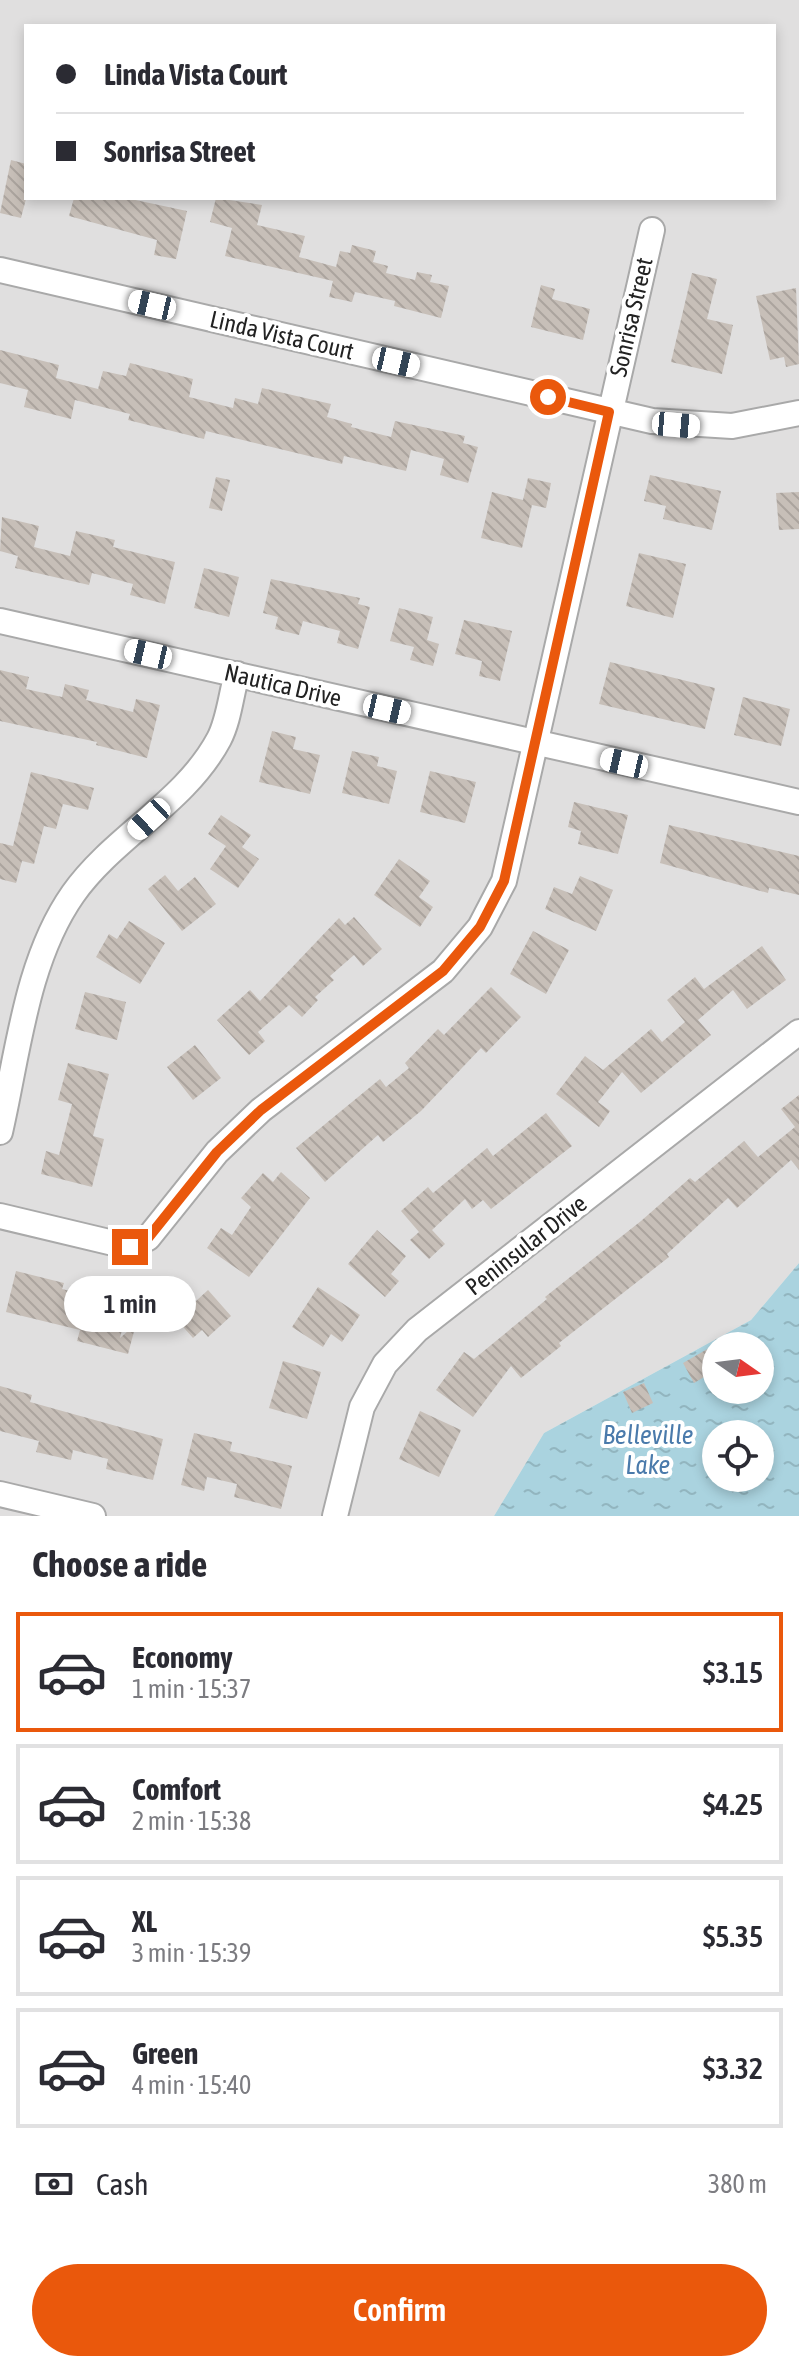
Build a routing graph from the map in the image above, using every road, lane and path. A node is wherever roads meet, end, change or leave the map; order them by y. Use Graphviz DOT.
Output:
graph roads {
  1 [pos="652,230"];
  2 [pos="0,270"];
  3 [pos="609,412"];
  4 [pos="799,413"];
  5 [pos="0,621"];
  6 [pos="237,674"];
  7 [pos="537,743"];
  8 [pos="799,802"];
  9 [pos="799,1032"];
  10 [pos="0,1132"];
  11 [pos="0,1216"];
  12 [pos="0,1494"];
  13 [pos="93,1516"];
  14 [pos="335,1516"];
  1 -- 3 [label="street, Sonrisa Street"];
  2 -- 3 [label="street, Linda Vista Court"];
  3 -- 4 [label="street, Linda Vista Court"];
  3 -- 7 [label="street, Sonrisa Street"];
  5 -- 6 [label="street, Nautica Drive"];
  6 -- 7 [label="street, Nautica Drive"];
  6 -- 10 [label="street"];
  7 -- 8 [label="street, Nautica Drive"];
  7 -- 11 [label="street, Sonrisa Street"];
  9 -- 14 [label="street, Peninsular Drive"];
  12 -- 13 [label="street"];
}
